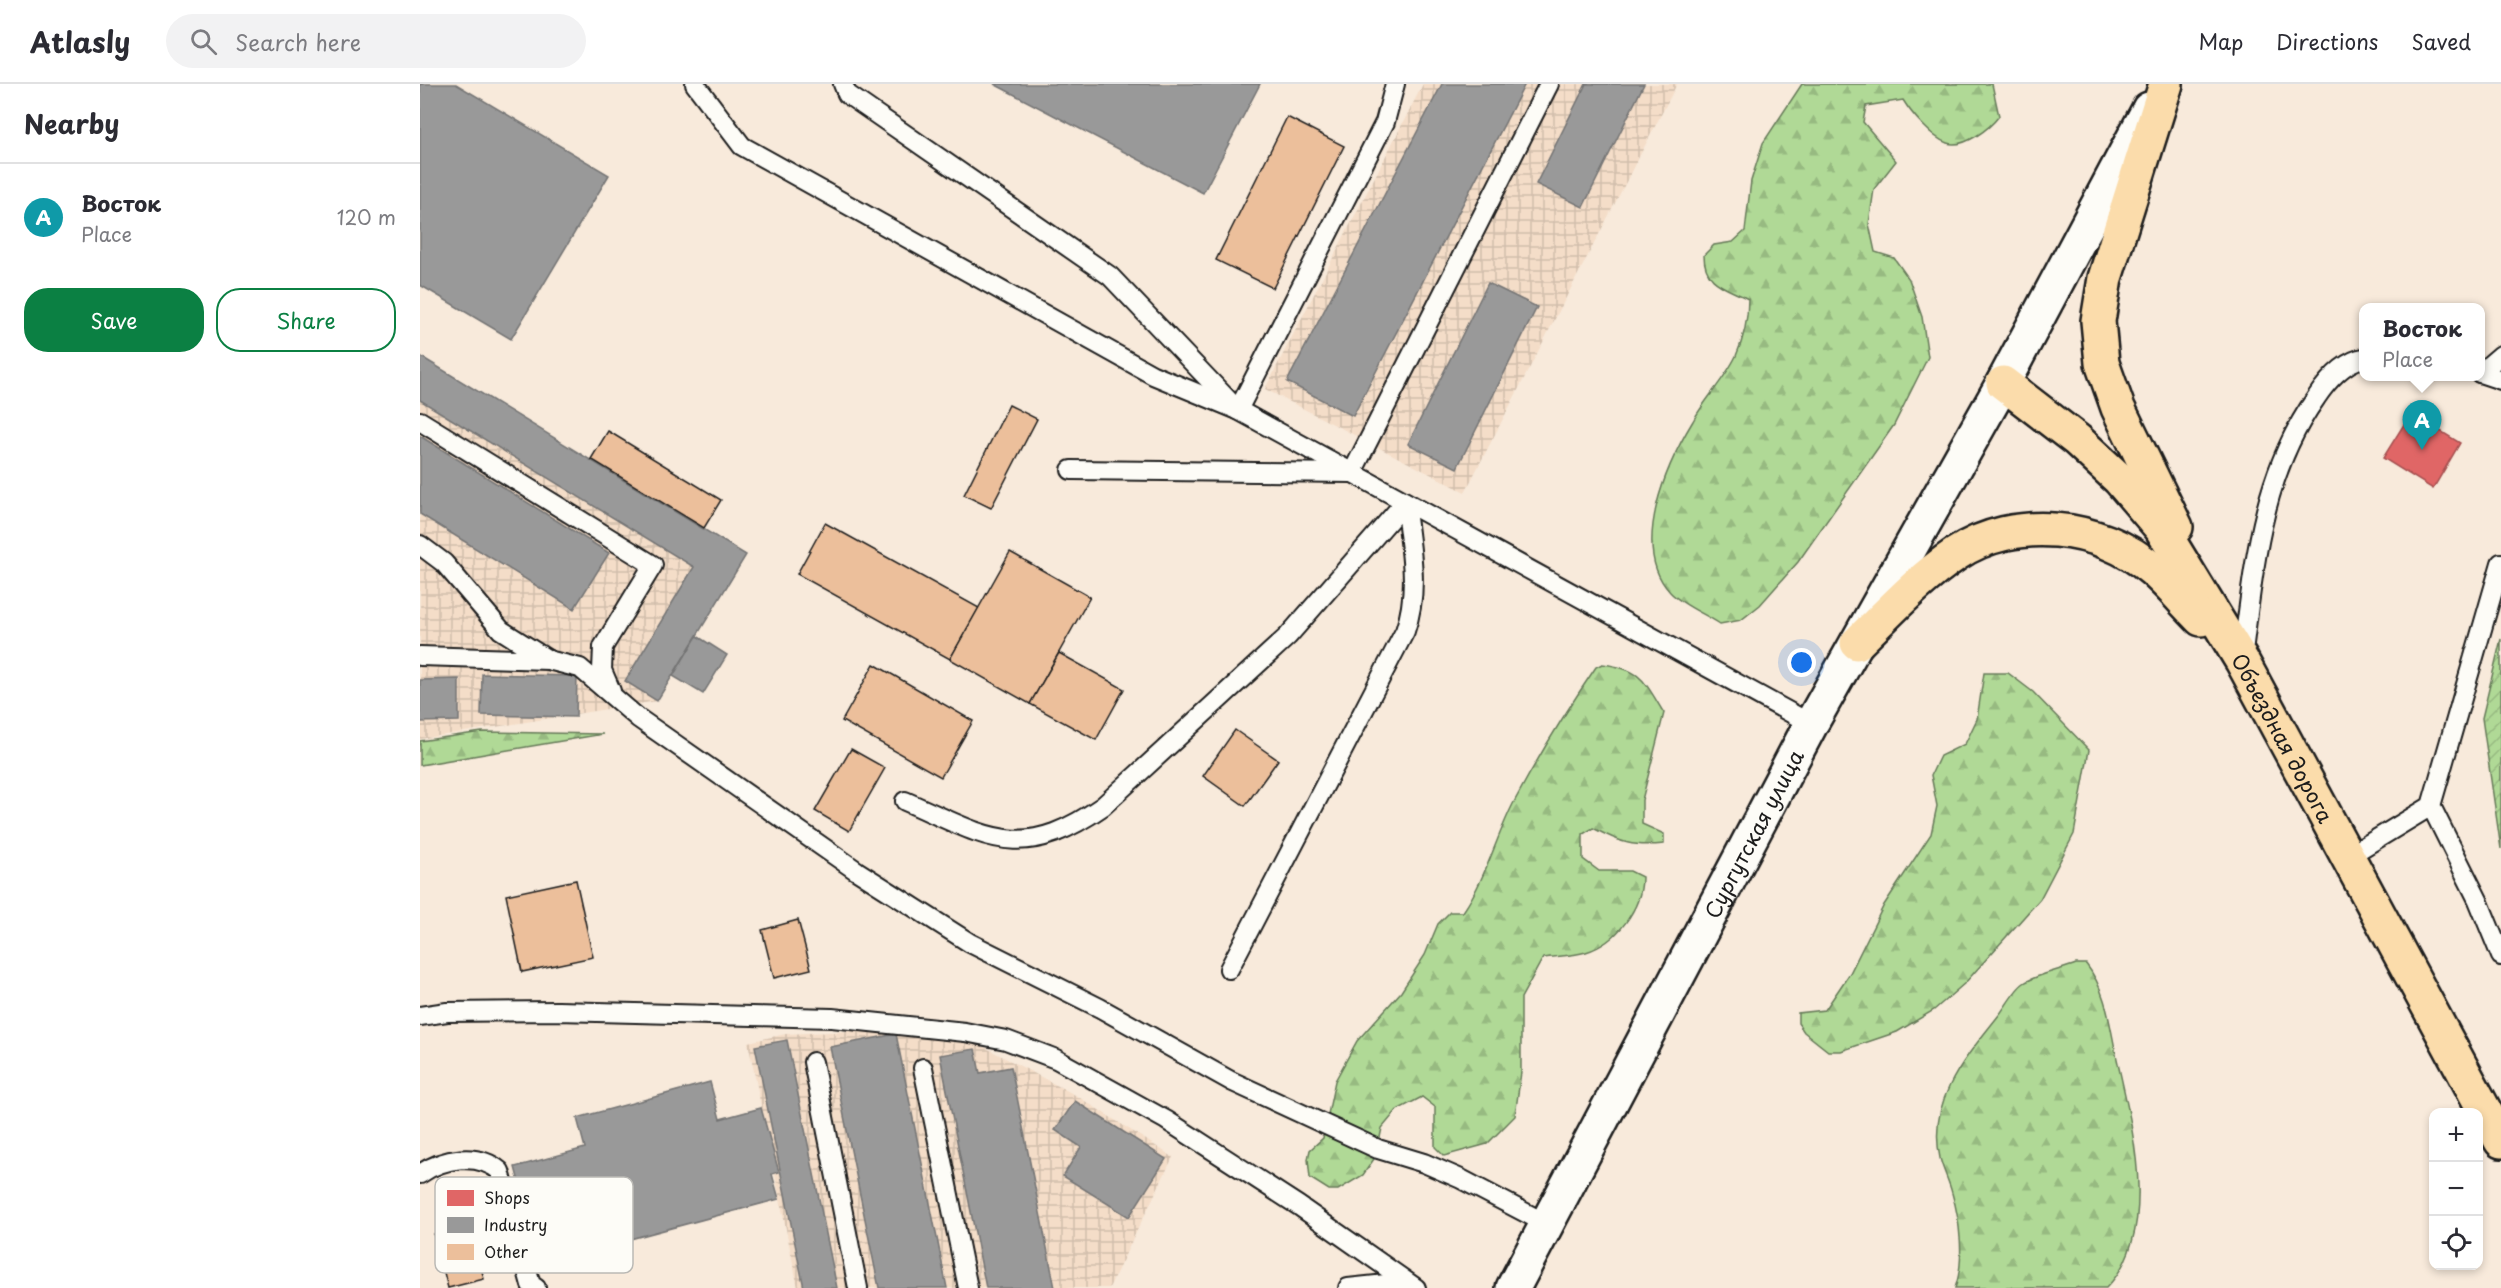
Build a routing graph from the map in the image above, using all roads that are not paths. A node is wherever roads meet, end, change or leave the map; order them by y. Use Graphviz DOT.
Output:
graph roads {
  1 [pos="695,84"];
  2 [pos="843,84"];
  3 [pos="1395,84"];
  4 [pos="1549,84"];
  5 [pos="2164,84"];
  6 [pos="2501,355"];
  7 [pos="2359,359"];
  8 [pos="2485,369"];
  9 [pos="2485,374"];
  10 [pos="2501,380"];
  11 [pos="2003,383"];
  12 [pos="1238,410"];
  13 [pos="420,421"];
  14 [pos="1071,470"];
  15 [pos="1352,472"];
  16 [pos="1405,502"];
  17 [pos="420,545"];
  18 [pos="2501,563"];
  19 [pos="1857,643"];
  20 [pos="420,656"];
  21 [pos="548,660"];
  22 [pos="2242,661"];
  23 [pos="611,692"];
  24 [pos="1811,724"];
  25 [pos="905,801"];
  26 [pos="2431,806"];
  27 [pos="2347,857"];
  28 [pos="2501,956"];
  29 [pos="1229,969"];
  30 [pos="420,1016"];
  31 [pos="813,1062"];
  32 [pos="923,1068"];
  33 [pos="2501,1141"];
  34 [pos="420,1174"];
  35 [pos="502,1177"];
  36 [pos="1547,1224"];
  37 [pos="1410,1285"];
  38 [pos="858,1288"];
  39 [pos="968,1288"];
  40 [pos="1348,1288"];
  41 [pos="1513,1288"];
  1 -- 12 [label="lane"];
  2 -- 12 [label="lane"];
  3 -- 12 [label="lane"];
  4 -- 15 [label="lane"];
  5 -- 11 [label="main road, Сургутская улица"];
  5 -- 22 [label="main road"];
  6 -- 8 [label="lane"];
  7 -- 22 [label="lane"];
  9 -- 10 [label="lane"];
  11 -- 19 [label="main road, Сургутская улица"];
  11 -- 22 [label="main road, Объездная дорога"];
  12 -- 15 [label="lane"];
  13 -- 23 [label="lane"];
  14 -- 15 [label="lane"];
  15 -- 16 [label="lane"];
  16 -- 24 [label="lane"];
  16 -- 25 [label="lane"];
  16 -- 29 [label="lane"];
  17 -- 21 [label="lane"];
  18 -- 26 [label="lane"];
  19 -- 22 [label="main road"];
  19 -- 24 [label="main road, Сургутская улица"];
  20 -- 21 [label="lane"];
  21 -- 23 [label="lane"];
  22 -- 27 [label="main road, Объездная дорога"];
  23 -- 36 [label="lane"];
  24 -- 36 [label="main road, Сургутская улица"];
  26 -- 27 [label="lane"];
  26 -- 28 [label="lane"];
  27 -- 33 [label="main road, Объездная дорога"];
  30 -- 37 [label="lane"];
  31 -- 38 [label="lane"];
  32 -- 39 [label="lane"];
  34 -- 35 [label="lane"];
  36 -- 41 [label="main road, Сургутская улица"];
  37 -- 40 [label="lane"];
}
